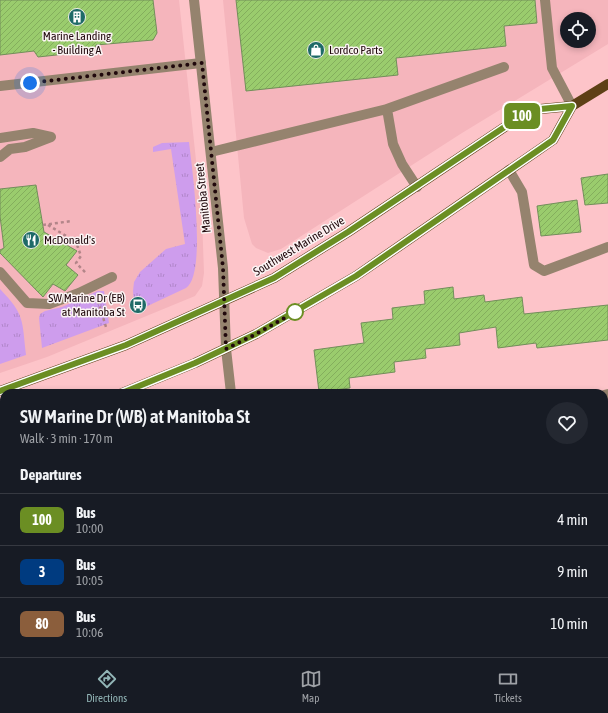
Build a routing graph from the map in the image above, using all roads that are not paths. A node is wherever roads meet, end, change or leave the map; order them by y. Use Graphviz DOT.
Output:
graph roads {
  1 [pos="194,0"];
  2 [pos="545,0"];
  3 [pos="202,63"];
  4 [pos="504,67"];
  5 [pos="608,84"];
  6 [pos="0,86"];
  7 [pos="572,106"];
  8 [pos="387,109"];
  9 [pos="0,138"];
  10 [pos="211,152"];
  11 [pos="0,157"];
  12 [pos="509,170"];
  13 [pos="417,187"];
  14 [pos="608,247"];
  15 [pos="0,272"];
  16 [pos="112,278"];
  17 [pos="224,302"];
  18 [pos="226,349"];
  19 [pos="8,389"];
  20 [pos="131,389"];
  21 [pos="231,389"];
  1 -- 3 [label="street, Manitoba Street"];
  2 -- 7 [label="street"];
  3 -- 6 [label="street"];
  3 -- 10 [label="street, Manitoba Street"];
  4 -- 8 [label="street"];
  5 -- 7 [label="main road, Southwest Marine Drive"];
  7 -- 12 [label="main road, Southwest Marine Drive"];
  7 -- 13 [label="main road, Southwest Marine Drive"];
  8 -- 10 [label="street"];
  8 -- 13 [label="street"];
  9 -- 11 [label="street"];
  10 -- 17 [label="street, Manitoba Street"];
  12 -- 14 [label="street"];
  12 -- 18 [label="main road, Southwest Marine Drive"];
  13 -- 17 [label="main road, Southwest Marine Drive"];
  15 -- 16 [label="street"];
  17 -- 18 [label="street, Manitoba Street"];
  17 -- 19 [label="main road, Southwest Marine Drive"];
  18 -- 20 [label="main road, Southwest Marine Drive"];
  18 -- 21 [label="street, Manitoba Street"];
}
